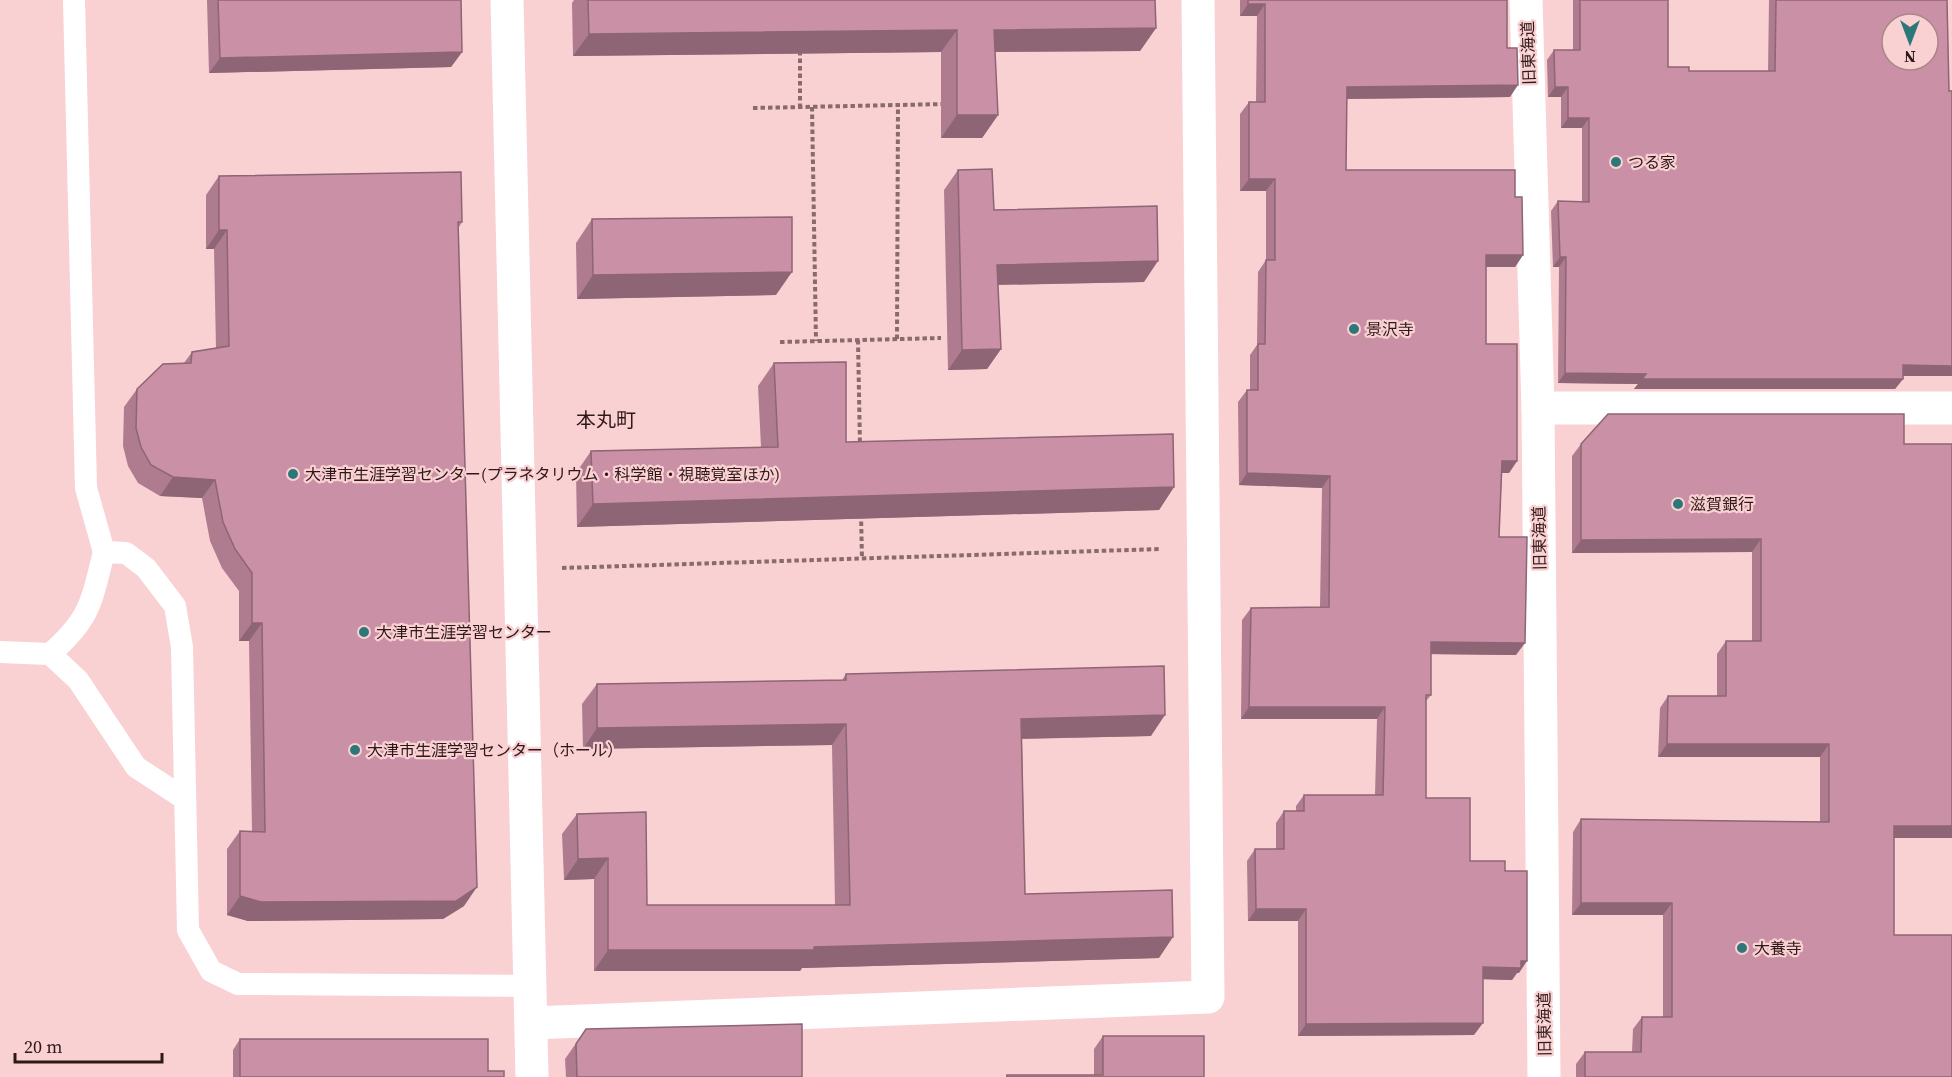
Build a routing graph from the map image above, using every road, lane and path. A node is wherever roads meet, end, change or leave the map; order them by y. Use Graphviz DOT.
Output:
graph roads {
  1 [pos="74,0"];
  2 [pos="507,0"];
  3 [pos="1198,0"];
  4 [pos="1526,0"];
  5 [pos="800,47"];
  6 [pos="954,104"];
  7 [pos="898,105"];
  8 [pos="800,107"];
  9 [pos="812,107"];
  10 [pos="753,108"];
  11 [pos="941,338"];
  12 [pos="897,339"];
  13 [pos="858,340"];
  14 [pos="816,341"];
  15 [pos="780,342"];
  16 [pos="1538,408"];
  17 [pos="1952,408"];
  18 [pos="860,455"];
  19 [pos="861,513"];
  20 [pos="1203,548"];
  21 [pos="104,552"];
  22 [pos="862,559"];
  23 [pos="557,568"];
  24 [pos="0,652"];
  25 [pos="50,654"];
  26 [pos="185,799"];
  27 [pos="530,986"];
  28 [pos="531,1023"];
  29 [pos="532,1077"];
  30 [pos="1544,1077"];
  1 -- 21 [label="lane"];
  2 -- 27 [label="street"];
  3 -- 20 [label="street"];
  4 -- 16 [label="street, 旧東海道"];
  5 -- 8 [label="path"];
  6 -- 7 [label="path"];
  7 -- 9 [label="path"];
  7 -- 12 [label="path"];
  8 -- 9 [label="path"];
  8 -- 10 [label="path"];
  9 -- 14 [label="path"];
  11 -- 12 [label="path"];
  12 -- 13 [label="path"];
  13 -- 14 [label="path"];
  13 -- 18 [label="path"];
  14 -- 15 [label="path"];
  16 -- 17 [label="street"];
  16 -- 30 [label="street, 旧東海道"];
  19 -- 22 [label="path"];
  20 -- 22 [label="path"];
  20 -- 28 [label="street"];
  21 -- 25 [label="lane"];
  21 -- 26 [label="lane"];
  22 -- 23 [label="path"];
  24 -- 25 [label="lane"];
  25 -- 26 [label="lane"];
  26 -- 27 [label="lane"];
  27 -- 28 [label="street"];
  28 -- 29 [label="street"];
}
